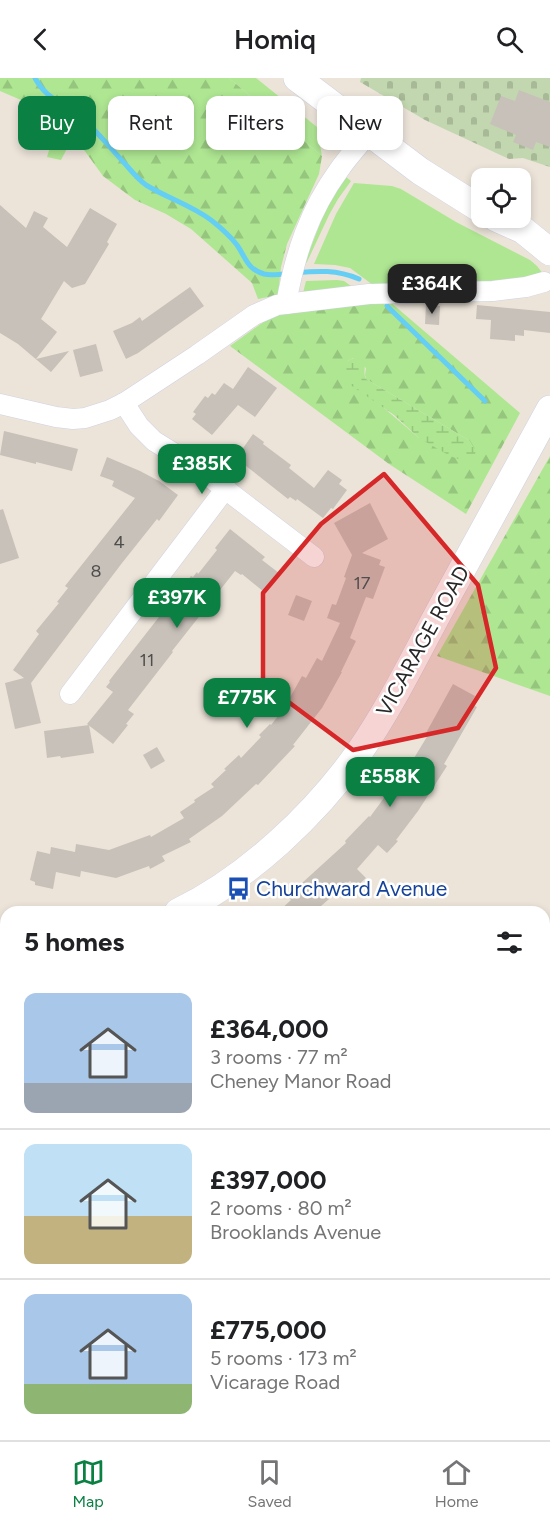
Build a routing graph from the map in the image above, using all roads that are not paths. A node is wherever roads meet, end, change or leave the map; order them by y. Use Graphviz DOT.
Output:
graph roads {
  1 [pos="297,78"];
  2 [pos="320,96"];
  3 [pos="356,150"];
  4 [pos="391,150"];
  5 [pos="471,203"];
  6 [pos="518,228"];
  7 [pos="523,230"];
  8 [pos="550,233"];
  9 [pos="550,252"];
  10 [pos="544,282"];
  11 [pos="286,304"];
  12 [pos="124,403"];
  13 [pos="0,404"];
  14 [pos="550,409"];
  15 [pos="226,488"];
  16 [pos="314,557"];
  17 [pos="70,694"];
  18 [pos="191,906"];
  1 -- 2 [label="main road"];
  3 -- 11 [label="street"];
  4 -- 5 [label="main road"];
  6 -- 7 [label="main road"];
  7 -- 8 [label="main road"];
  7 -- 9 [label="main road"];
  10 -- 11 [label="street"];
  11 -- 12 [label="street"];
  12 -- 13 [label="street"];
  12 -- 15 [label="street"];
  14 -- 18 [label="main road, VICARAGE ROAD"];
  15 -- 16 [label="street"];
  15 -- 17 [label="street"];
}
